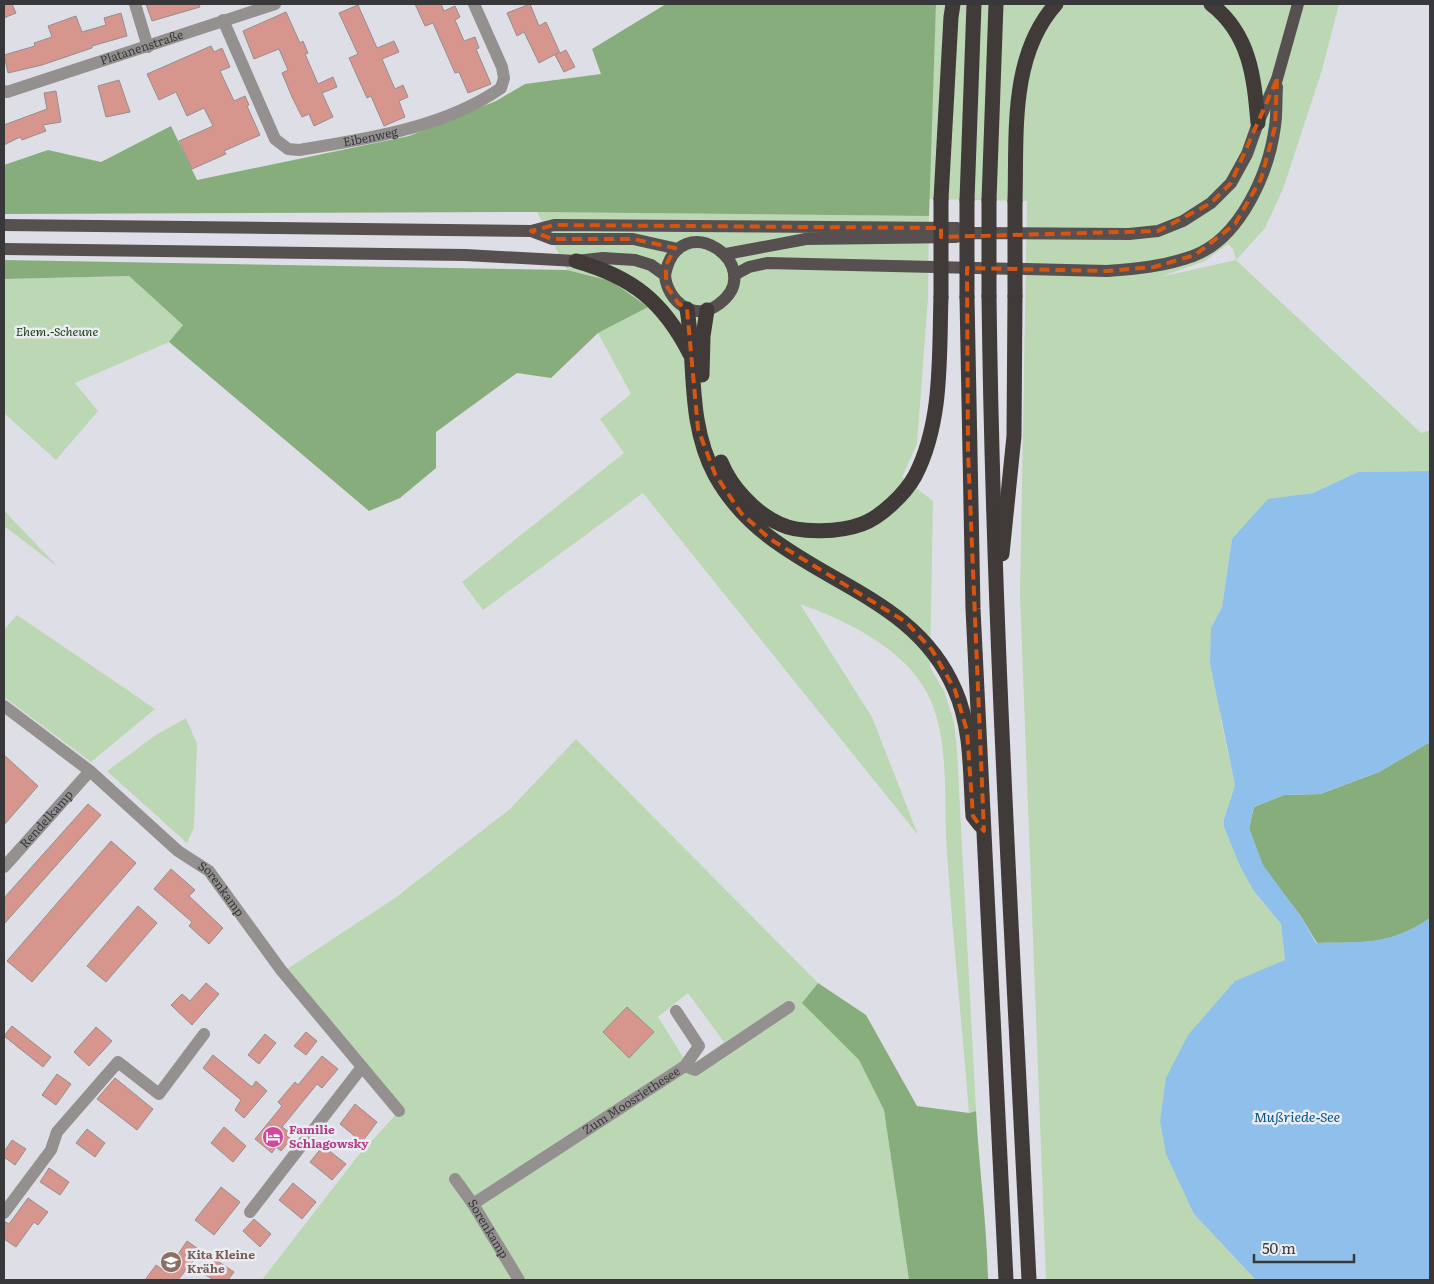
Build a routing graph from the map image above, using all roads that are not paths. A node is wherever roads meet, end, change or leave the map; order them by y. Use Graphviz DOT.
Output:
graph roads {
  1 [pos="135,4"];
  2 [pos="275,4"];
  3 [pos="474,4"];
  4 [pos="953,4"];
  5 [pos="974,4"];
  6 [pos="996,4"];
  7 [pos="1056,4"];
  8 [pos="1211,4"];
  9 [pos="1298,4"];
  10 [pos="223,20"];
  11 [pos="148,47"];
  12 [pos="1277,79"];
  13 [pos="6,91"];
  14 [pos="1258,123"];
  15 [pos="4,226"];
  16 [pos="531,231"];
  17 [pos="974,233"];
  18 [pos="4,249"];
  19 [pos="678,249"];
  20 [pos="726,254"];
  21 [pos="576,261"];
  22 [pos="664,275"];
  23 [pos="734,275"];
  24 [pos="687,308"];
  25 [pos="707,310"];
  26 [pos="692,359"];
  27 [pos="997,616"];
  28 [pos="4,706"];
  29 [pos="90,771"];
  30 [pos="984,831"];
  31 [pos="4,867"];
  32 [pos="789,1007"];
  33 [pos="676,1011"];
  34 [pos="204,1034"];
  35 [pos="685,1066"];
  36 [pos="362,1067"];
  37 [pos="399,1111"];
  38 [pos="455,1180"];
  39 [pos="473,1204"];
  40 [pos="250,1212"];
  41 [pos="4,1213"];
  42 [pos="519,1280"];
  43 [pos="1006,1280"];
  44 [pos="1028,1280"];
  1 -- 11 [label="street"];
  2 -- 10 [label="street, Platanenstraße"];
  3 -- 10 [label="street, Eibenweg"];
  4 -- 25 [label="highway, bridge"];
  5 -- 30 [label="highway, bridge"];
  6 -- 27 [label="highway, bridge"];
  7 -- 27 [label="highway, bridge"];
  8 -- 14 [label="highway"];
  9 -- 12 [label="main road"];
  10 -- 11 [label="street, Platanenstraße"];
  11 -- 13 [label="street, Platanenstraße"];
  12 -- 14 [label="main road"];
  12 -- 23 [label="main road"];
  14 -- 17 [label="main road"];
  15 -- 16 [label="main road"];
  16 -- 17 [label="main road"];
  16 -- 19 [label="main road"];
  17 -- 20 [label="main road"];
  18 -- 21 [label="main road"];
  19 -- 20 [label="main road"];
  19 -- 22 [label="main road"];
  20 -- 23 [label="main road"];
  21 -- 22 [label="main road"];
  21 -- 26 [label="highway"];
  22 -- 24 [label="main road"];
  23 -- 25 [label="main road"];
  24 -- 25 [label="main road"];
  24 -- 26 [label="highway"];
  26 -- 30 [label="highway"];
  27 -- 44 [label="highway"];
  28 -- 29 [label="street, Sorenkamp"];
  29 -- 31 [label="street, Rendelkamp"];
  29 -- 36 [label="street, Sorenkamp"];
  30 -- 43 [label="highway"];
  32 -- 35 [label="street, Zum Moosriethesee"];
  33 -- 35 [label="street"];
  34 -- 41 [label="street"];
  35 -- 39 [label="street, Zum Moosriethesee"];
  36 -- 37 [label="street, Sorenkamp"];
  36 -- 40 [label="street"];
  38 -- 39 [label="street, Sorenkamp"];
  39 -- 42 [label="street, Sorenkamp"];
}
